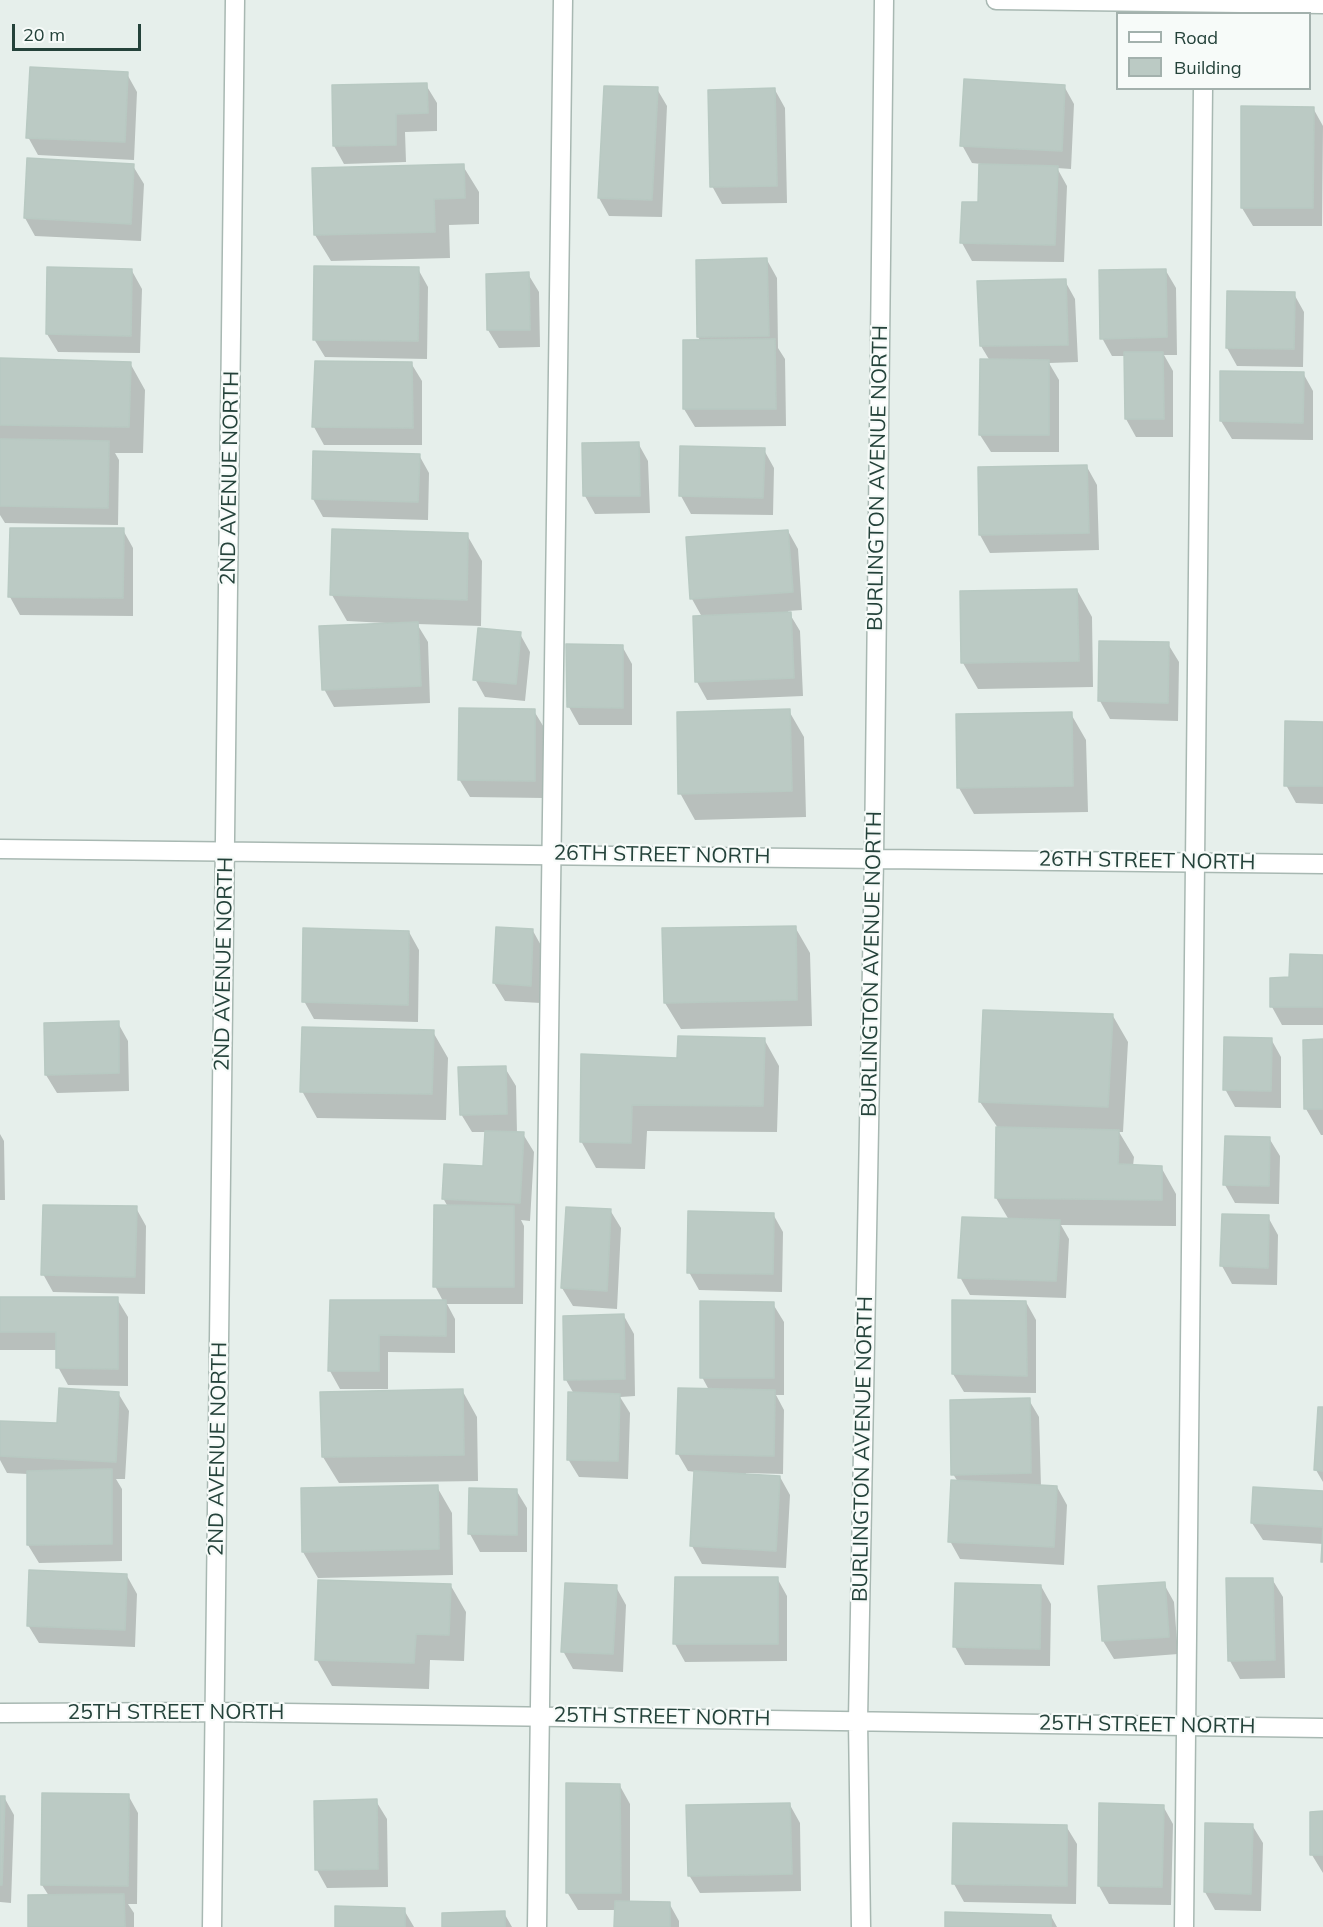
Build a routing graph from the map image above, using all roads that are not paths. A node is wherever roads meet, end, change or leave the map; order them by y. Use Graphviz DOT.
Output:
graph roads {
  1 [pos="236,0"];
  2 [pos="562,0"];
  3 [pos="884,0"];
  4 [pos="996,0"];
  5 [pos="1323,4"];
  6 [pos="1204,5"];
  7 [pos="1203,90"];
  8 [pos="0,849"];
  9 [pos="226,850"];
  10 [pos="551,854"];
  11 [pos="874,858"];
  12 [pos="1194,862"];
  13 [pos="1323,864"];
  14 [pos="215,1712"];
  15 [pos="0,1713"];
  16 [pos="540,1716"];
  17 [pos="858,1719"];
  18 [pos="1186,1725"];
  19 [pos="1323,1728"];
  20 [pos="212,1927"];
  21 [pos="537,1927"];
  22 [pos="861,1927"];
  23 [pos="1184,1927"];
  1 -- 9 [label="street, 2ND AVENUE NORTH"];
  2 -- 10 [label="street"];
  3 -- 11 [label="street, BURLINGTON AVENUE NORTH"];
  4 -- 6 [label="street"];
  5 -- 6 [label="street"];
  7 -- 12 [label="street"];
  8 -- 9 [label="street, 26TH STREET NORTH"];
  9 -- 10 [label="street, 26TH STREET NORTH"];
  9 -- 14 [label="street, 2ND AVENUE NORTH"];
  10 -- 11 [label="street, 26TH STREET NORTH"];
  10 -- 16 [label="street"];
  11 -- 12 [label="street, 26TH STREET NORTH"];
  11 -- 17 [label="street, BURLINGTON AVENUE NORTH"];
  12 -- 13 [label="street, 26TH STREET NORTH"];
  12 -- 18 [label="street"];
  14 -- 15 [label="street, 25TH STREET NORTH"];
  14 -- 16 [label="street, 25TH STREET NORTH"];
  14 -- 20 [label="street, 2ND AVENUE NORTH"];
  16 -- 17 [label="street, 25TH STREET NORTH"];
  16 -- 21 [label="street"];
  17 -- 18 [label="street, 25TH STREET NORTH"];
  17 -- 22 [label="street, BURLINGTON AVENUE NORTH"];
  18 -- 19 [label="street, 25TH STREET NORTH"];
  18 -- 23 [label="street"];
}
